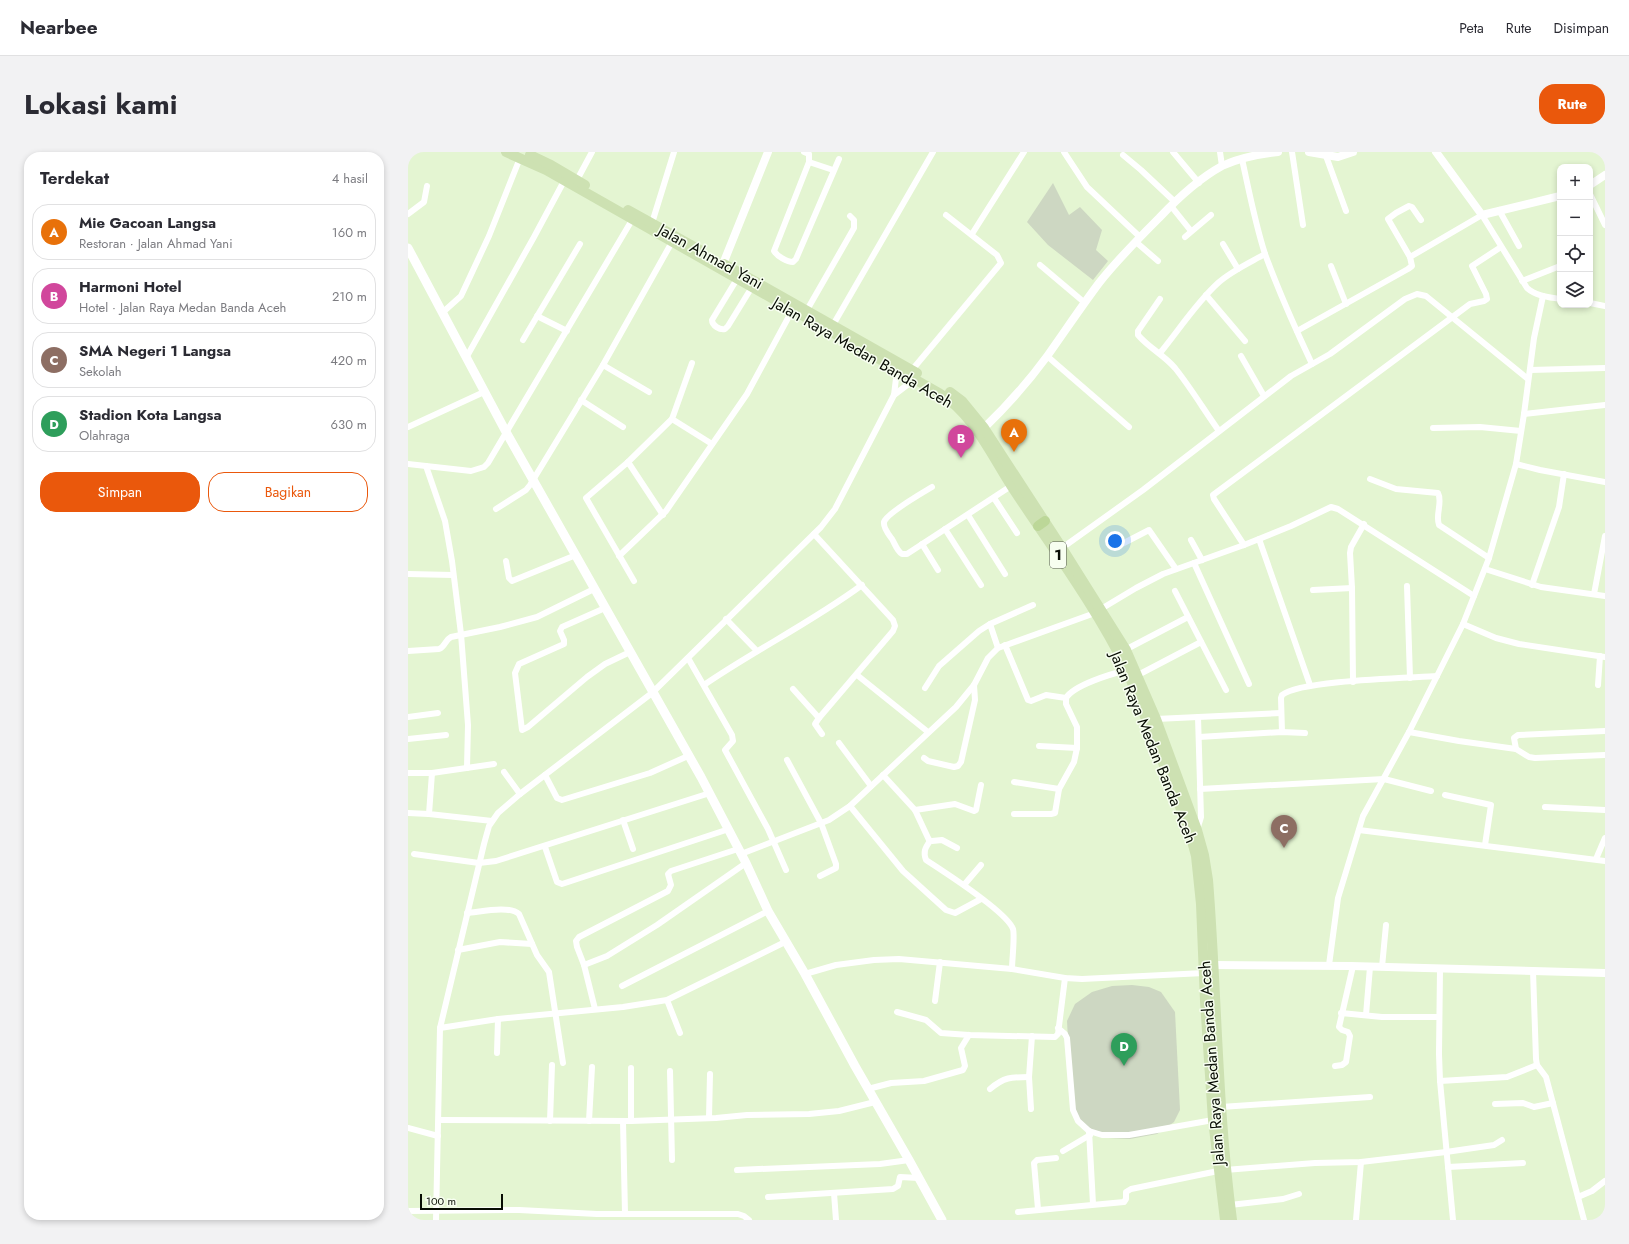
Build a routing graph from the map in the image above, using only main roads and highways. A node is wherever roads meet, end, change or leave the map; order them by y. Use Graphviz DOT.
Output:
graph roads {
  1 [pos="506,152"];
  2 [pos="521,155"];
  3 [pos="408,248"];
  4 [pos="794,307"];
  5 [pos="913,375"];
  6 [pos="1041,523"];
  7 [pos="1098,611"];
  8 [pos="1122,651"];
  9 [pos="1222,1171"];
  10 [pos="942,1220"];
  11 [pos="1225,1220"];
  12 [pos="1232,1220"];
  1 -- 2 [label="main road, Jalan Raya Medan Banda Aceh / 1"];
  2 -- 4 [label="main road, Jalan Raya Medan Banda Aceh / 1"];
  2 -- 4 [label="main road, Jalan Ahmad Yani / 1"];
  3 -- 10 [label="main road"];
  4 -- 5 [label="main road, Jalan Raya Medan Banda Aceh / 1"];
  4 -- 5 [label="main road, Jalan Ahmad Yani / 1"];
  5 -- 6 [label="main road, Jalan Raya Medan Banda Aceh / 1"];
  5 -- 6 [label="main road, Jalan Ahmad Yani / 1"];
  6 -- 7 [label="main road, Jalan Raya Medan Banda Aceh / 1"];
  6 -- 7 [label="main road, Jalan Ahmad Yani / 1"];
  7 -- 8 [label="main road, Jalan Ahmad Yani / 1"];
  8 -- 9 [label="main road, Jalan Raya Medan Banda Aceh / 1"];
  8 -- 9 [label="main road, Jalan Ahmad Yani / 1"];
  9 -- 11 [label="main road, Jalan Raya Medan Banda Aceh / 1"];
  9 -- 12 [label="main road, Jalan Ahmad Yani / 1"];
}
